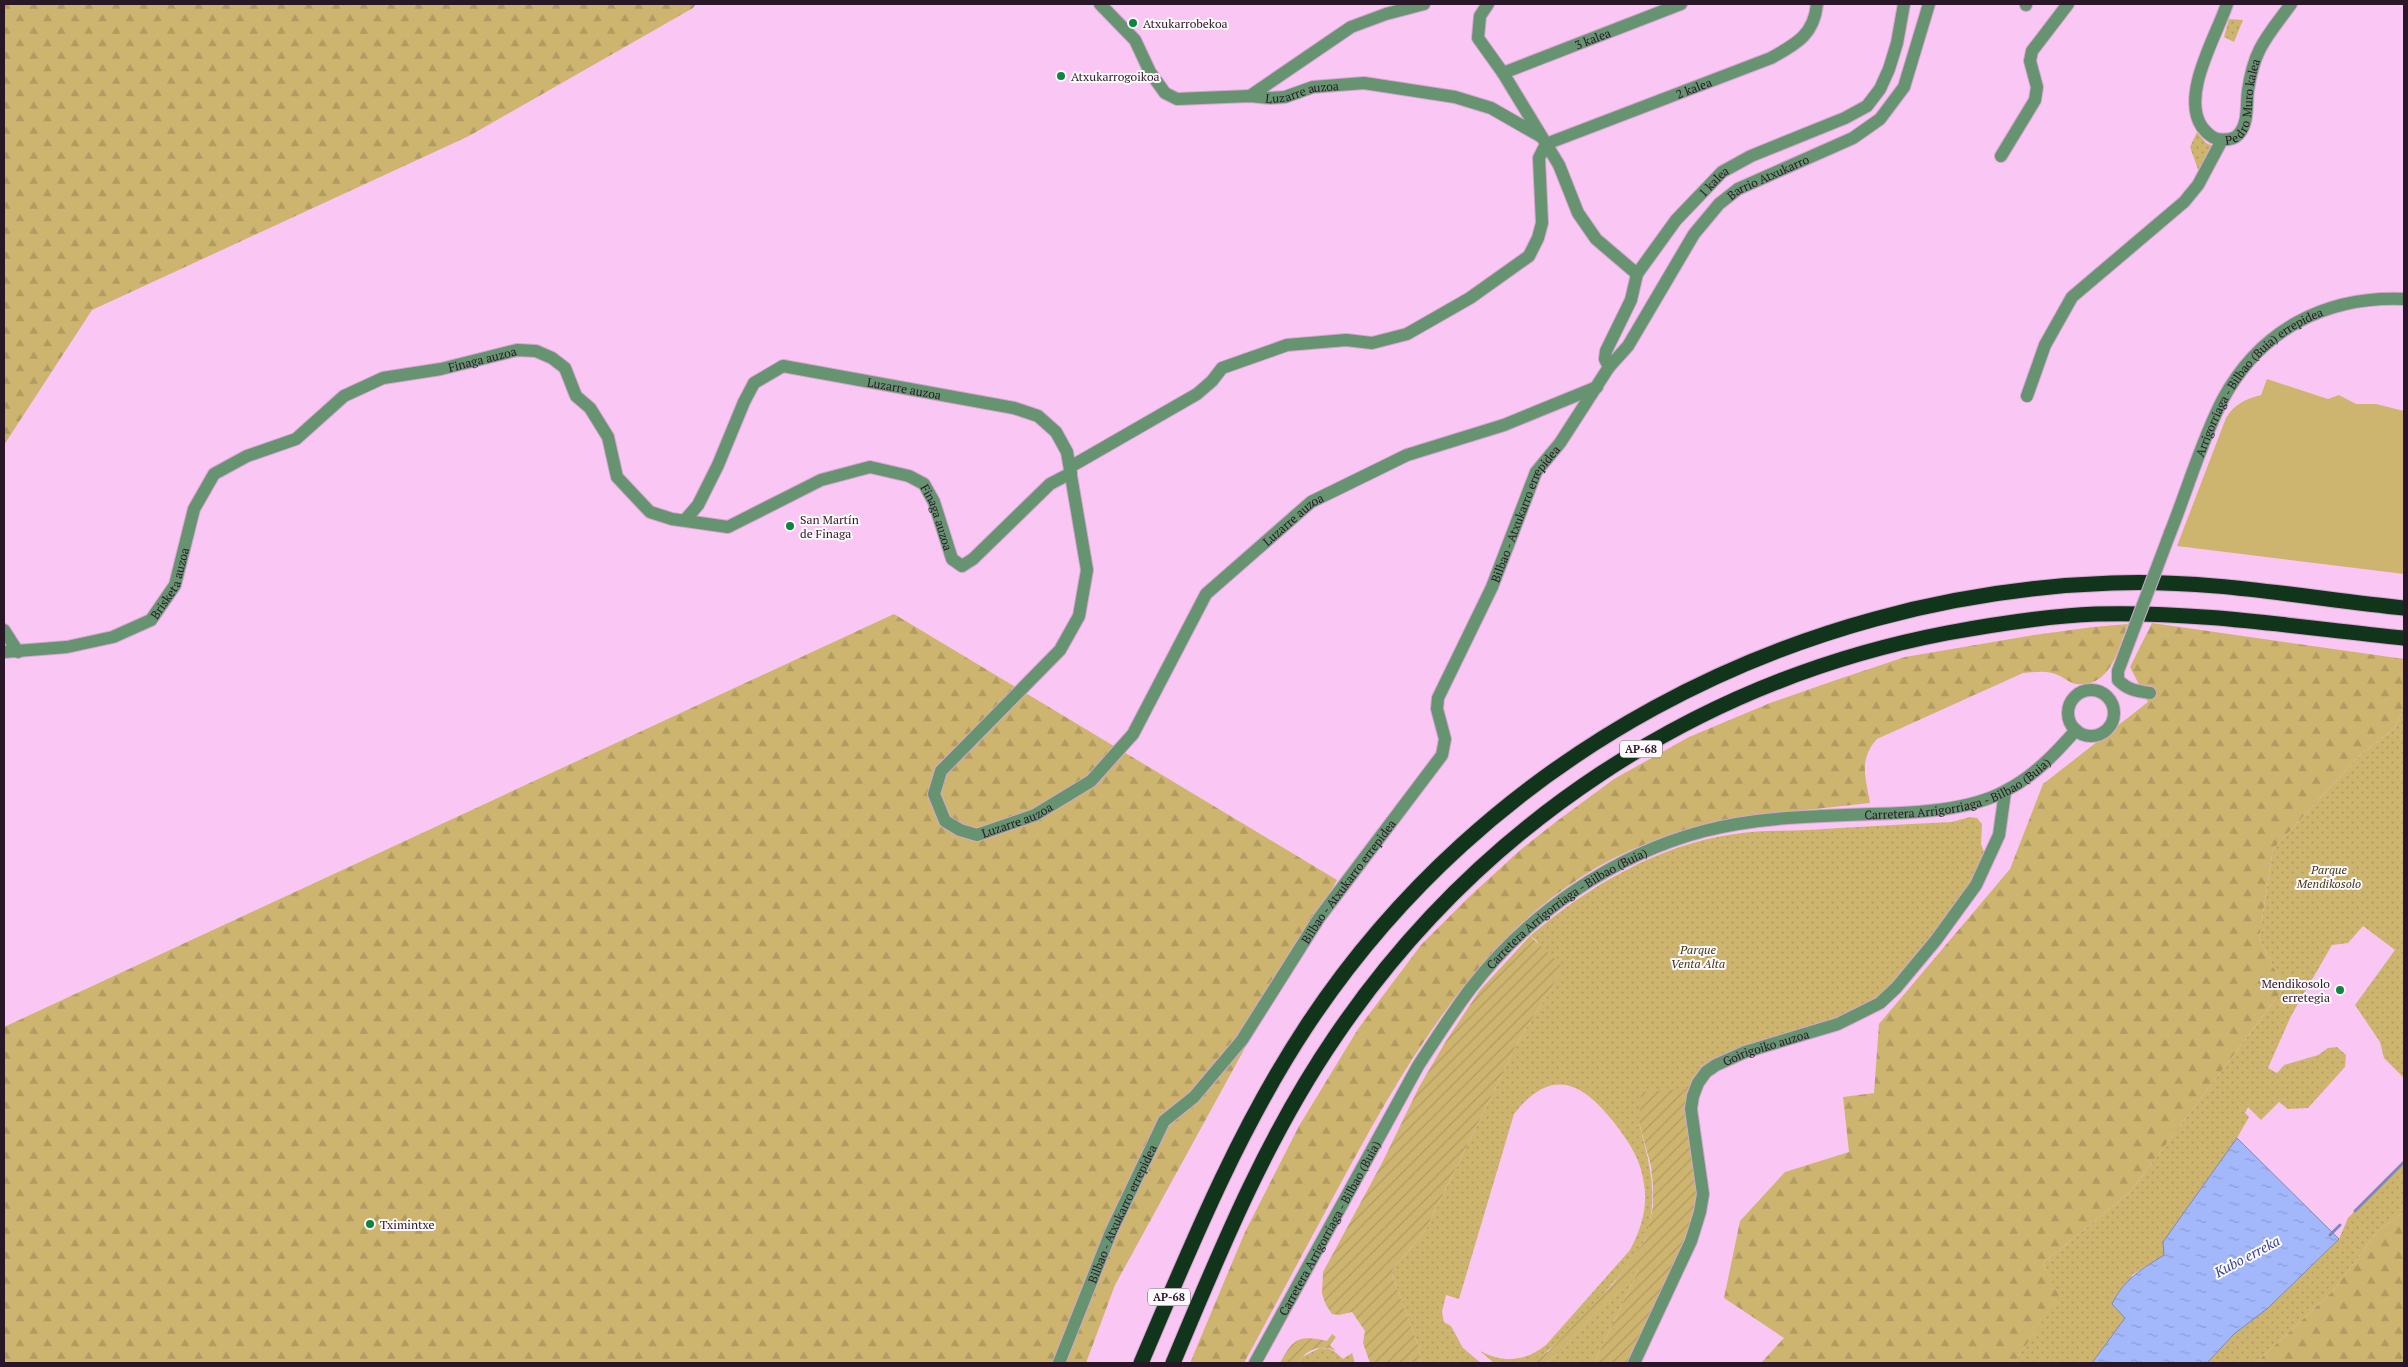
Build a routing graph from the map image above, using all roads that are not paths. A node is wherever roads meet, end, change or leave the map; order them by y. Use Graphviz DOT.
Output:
graph roads {
  1 [pos="1100,4"];
  2 [pos="1424,4"];
  3 [pos="1488,4"];
  4 [pos="1681,4"];
  5 [pos="1817,4"];
  6 [pos="1904,4"];
  7 [pos="1928,4"];
  8 [pos="2068,4"];
  9 [pos="2227,4"];
  10 [pos="2291,4"];
  11 [pos="1503,73"];
  12 [pos="1250,96"];
  13 [pos="1544,140"];
  14 [pos="2222,140"];
  15 [pos="2000,156"];
  16 [pos="1637,274"];
  17 [pos="2404,299"];
  18 [pos="1609,367"];
  19 [pos="1597,387"];
  20 [pos="2027,396"];
  21 [pos="1070,470"];
  22 [pos="214,474"];
  23 [pos="685,520"];
  24 [pos="2404,608"];
  25 [pos="4,630"];
  26 [pos="2404,638"];
  27 [pos="4,652"];
  28 [pos="18,652"];
  29 [pos="2118,671"];
  30 [pos="2108,698"];
  31 [pos="2076,730"];
  32 [pos="2005,792"];
  33 [pos="1059,1363"];
  34 [pos="1141,1363"];
  35 [pos="1173,1363"];
  36 [pos="1255,1363"];
  37 [pos="1634,1363"];
  1 -- 12 [label="street"];
  2 -- 12 [label="street, Luzarre auzoa"];
  3 -- 11 [label="street"];
  4 -- 11 [label="street, 3 kalea"];
  5 -- 13 [label="street, 2 kalea"];
  6 -- 16 [label="street, 1 kalea"];
  7 -- 18 [label="street, Barrio Atxukarro"];
  8 -- 15 [label="street"];
  9 -- 14 [label="street, Pedro Muro kalea"];
  10 -- 14 [label="street, Pedro Muro kalea"];
  11 -- 13 [label="street"];
  12 -- 13 [label="street, Luzarre auzoa"];
  13 -- 16 [label="street"];
  13 -- 21 [label="street"];
  14 -- 20 [label="street"];
  16 -- 18 [label="street"];
  17 -- 29 [label="street, Arrigorriaga - Bilbao (Buia) errepidea, bridge"];
  18 -- 19 [label="street, Barrio Atxukarro"];
  19 -- 21 [label="street, Luzarre auzoa"];
  19 -- 33 [label="street, Bilbao - Atxukarro errepidea"];
  21 -- 23 [label="street, Finaga auzoa"];
  21 -- 23 [label="street, Luzarre auzoa"];
  22 -- 23 [label="street, Finaga auzoa"];
  22 -- 28 [label="street, Brisketa auzoa"];
  24 -- 34 [label="highway, AP-68"];
  25 -- 28 [label="street"];
  26 -- 35 [label="highway, AP-68"];
  27 -- 28 [label="street, Brisketa auzoa"];
  29 -- 30 [label="street"];
  29 -- 30 [label="street"];
  30 -- 31 [label="street"];
  30 -- 31 [label="street"];
  31 -- 32 [label="street, Carretera Arrigorriaga - Bilbao (Buia)"];
  32 -- 36 [label="street, Carretera Arrigorriaga - Bilbao (Buia)"];
  32 -- 37 [label="street, Goirigoiko auzoa"];
}
